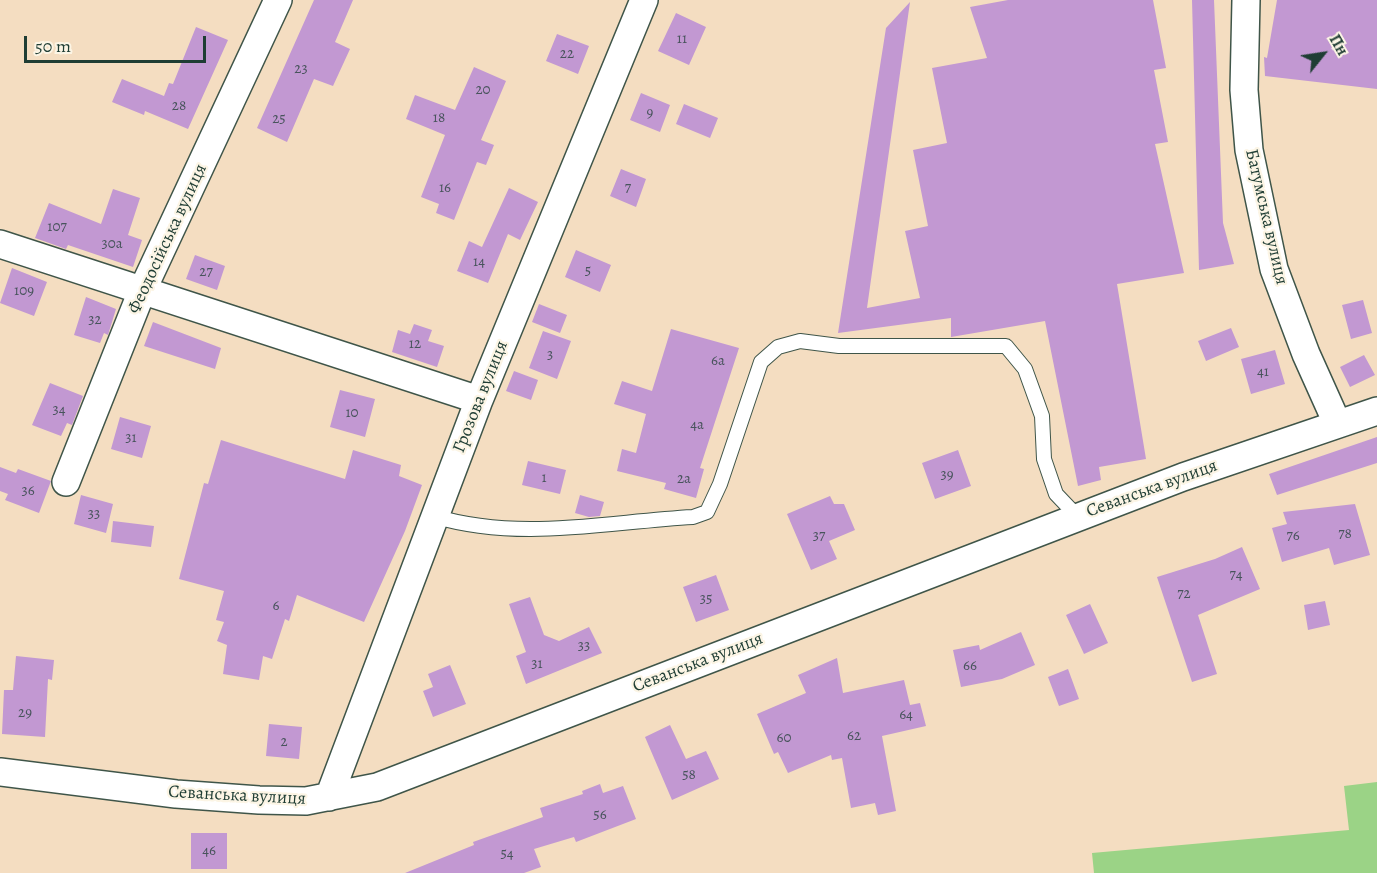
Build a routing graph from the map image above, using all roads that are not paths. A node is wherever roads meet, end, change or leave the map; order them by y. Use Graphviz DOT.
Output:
graph roads {
  1 [pos="278,0"];
  2 [pos="645,0"];
  3 [pos="1246,0"];
  4 [pos="0,244"];
  5 [pos="142,291"];
  6 [pos="479,400"];
  7 [pos="1377,411"];
  8 [pos="1337,423"];
  9 [pos="66,482"];
  10 [pos="434,516"];
  11 [pos="1077,516"];
  12 [pos="0,772"];
  13 [pos="329,797"];
  1 -- 5 [label="street, Феодосійська вулиця"];
  2 -- 6 [label="street, Грозова вулиця"];
  3 -- 8 [label="street, Батумська вулиця"];
  4 -- 5 [label="street"];
  5 -- 6 [label="street"];
  5 -- 9 [label="street, Феодосійська вулиця"];
  6 -- 10 [label="street, Грозова вулиця"];
  7 -- 8 [label="street, Севанська вулиця"];
  8 -- 11 [label="street, Севанська вулиця"];
  10 -- 11 [label="lane"];
  10 -- 13 [label="street, Грозова вулиця"];
  11 -- 13 [label="street, Севанська вулиця"];
  12 -- 13 [label="street, Севанська вулиця"];
}
